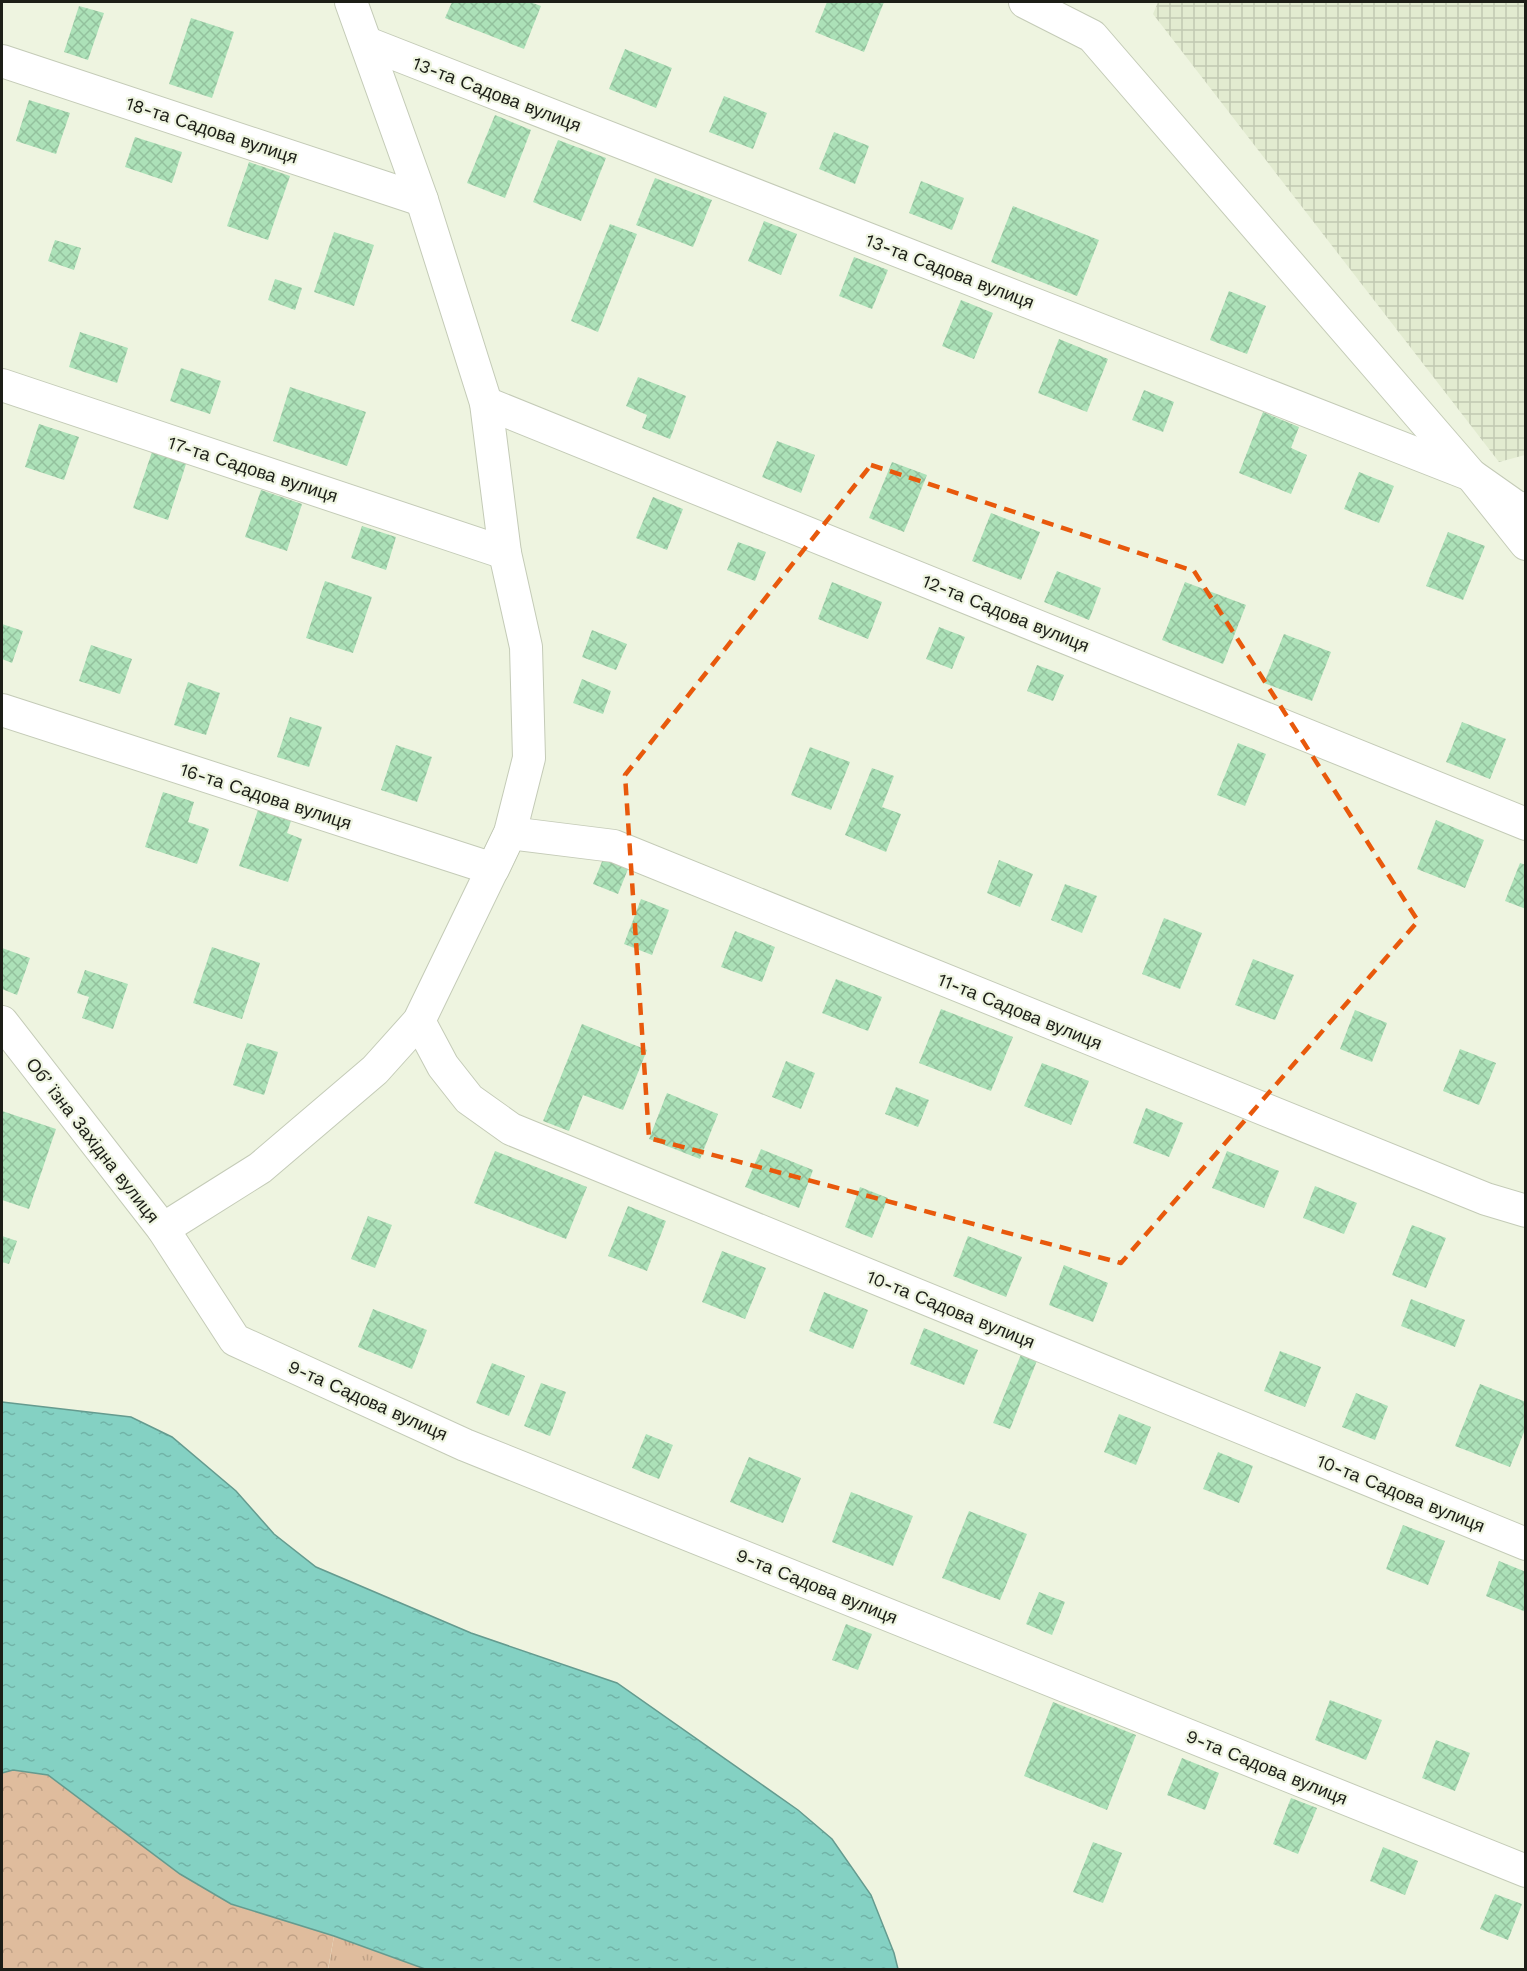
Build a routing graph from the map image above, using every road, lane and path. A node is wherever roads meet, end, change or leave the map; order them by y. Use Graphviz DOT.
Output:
graph roads {
  1 [pos="351,2"];
  2 [pos="1025,2"];
  3 [pos="367,43"];
  4 [pos="2,61"];
  5 [pos="422,200"];
  6 [pos="2,385"];
  7 [pos="486,403"];
  8 [pos="1471,475"];
  9 [pos="1522,500"];
  10 [pos="1526,544"];
  11 [pos="505,553"];
  12 [pos="2,710"];
  13 [pos="1526,824"];
  14 [pos="510,832"];
  15 [pos="493,869"];
  16 [pos="418,1021"];
  17 [pos="2,1022"];
  18 [pos="1526,1211"];
  19 [pos="163,1229"];
  20 [pos="1526,1544"];
  21 [pos="1526,1871"];
  1 -- 3 [label="street"];
  2 -- 8 [label="street"];
  3 -- 5 [label="street"];
  3 -- 8 [label="street, 13-та Садова вулиця"];
  4 -- 5 [label="street, 18-та Садова вулиця"];
  5 -- 7 [label="street"];
  6 -- 11 [label="street, 17-та Садова вулиця"];
  7 -- 11 [label="street"];
  7 -- 13 [label="street, 12-та Садова вулиця"];
  8 -- 9 [label="street, 13-та Садова вулиця"];
  8 -- 10 [label="street"];
  11 -- 14 [label="street"];
  12 -- 15 [label="street, 16-та Садова вулиця"];
  14 -- 15 [label="street"];
  14 -- 18 [label="street, 11-та Садова вулиця"];
  15 -- 16 [label="street"];
  16 -- 19 [label="street"];
  16 -- 20 [label="street, 10-та Садова вулиця"];
  17 -- 19 [label="street, Обʼїзна Західна вулиця"];
  19 -- 21 [label="street, 9-та Садова вулиця"];
}
